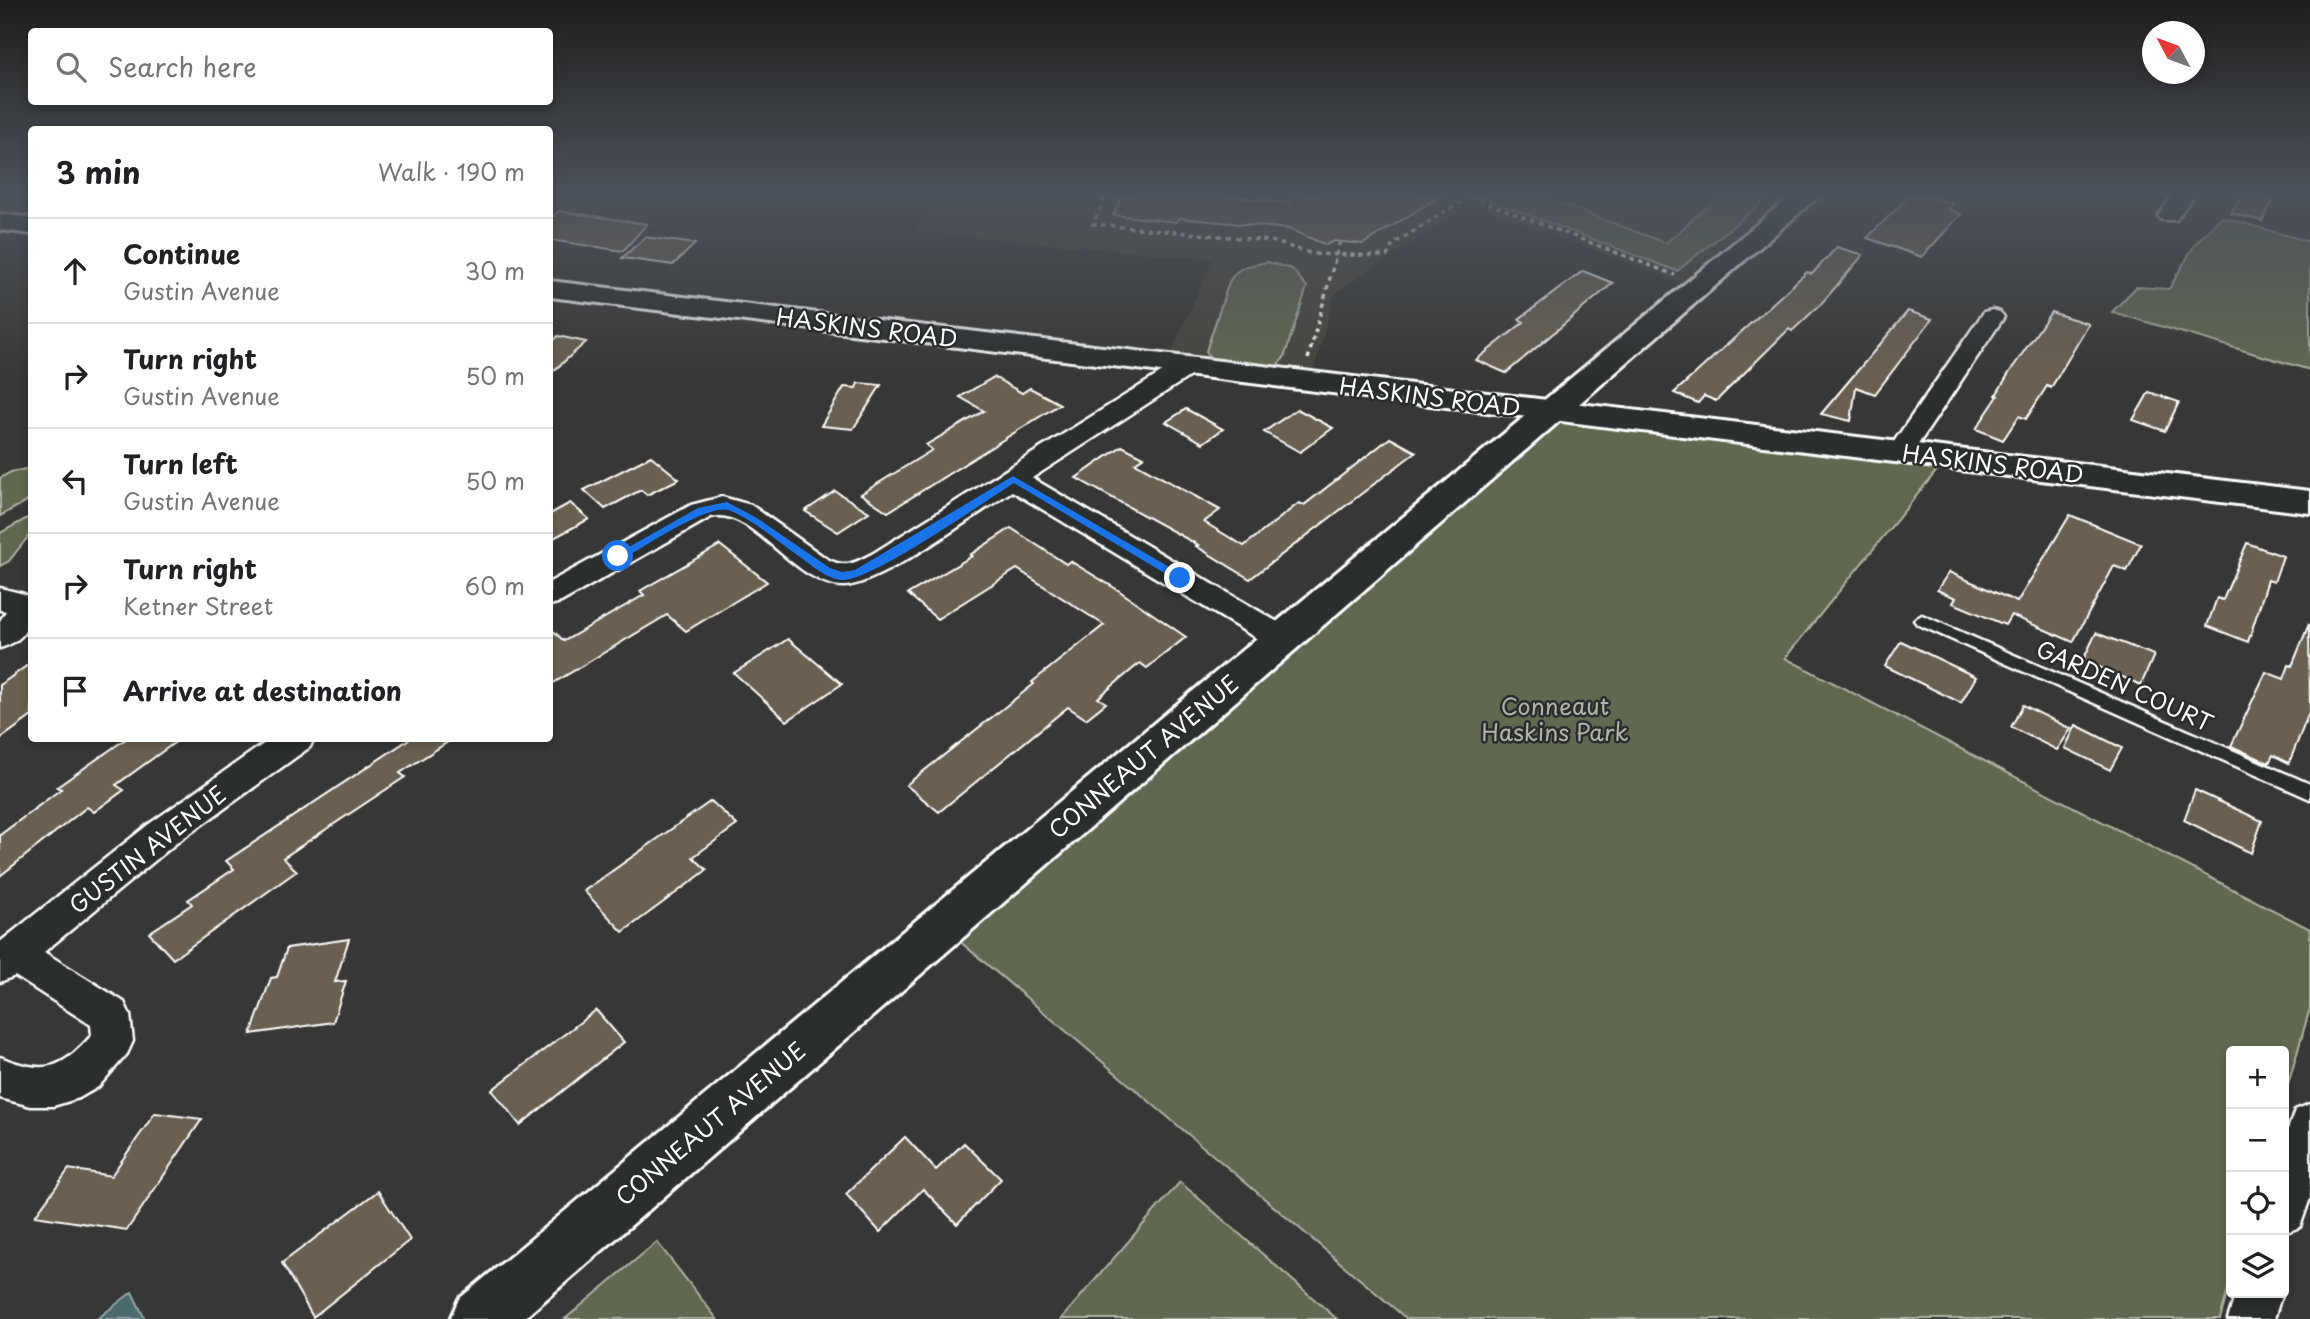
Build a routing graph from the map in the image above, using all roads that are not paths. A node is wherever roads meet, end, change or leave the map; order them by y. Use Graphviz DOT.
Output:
graph roads {
  1 [pos="1729,257"];
  2 [pos="553,289"];
  3 [pos="1992,317"];
  4 [pos="1189,366"];
  5 [pos="1553,411"];
  6 [pos="1900,452"];
  7 [pos="1013,479"];
  8 [pos="2310,502"];
  9 [pos="553,593"];
  10 [pos="0,599"];
  11 [pos="1922,620"];
  12 [pos="0,637"];
  13 [pos="1282,639"];
  14 [pos="292,742"];
  15 [pos="2310,792"];
  16 [pos="7,960"];
  17 [pos="0,1077"];
  18 [pos="2310,1125"];
  19 [pos="2289,1194"];
  20 [pos="2257,1298"];
  21 [pos="479,1319"];
  22 [pos="2251,1319"];
  1 -- 5 [label="main road, CONNEAUT AVENUE"];
  2 -- 4 [label="main road, HASKINS ROAD"];
  3 -- 6 [label="street"];
  4 -- 5 [label="main road, HASKINS ROAD"];
  4 -- 7 [label="street"];
  5 -- 6 [label="main road, HASKINS ROAD"];
  5 -- 13 [label="main road, CONNEAUT AVENUE"];
  6 -- 8 [label="main road, HASKINS ROAD"];
  7 -- 9 [label="street"];
  7 -- 13 [label="street"];
  10 -- 12 [label="street"];
  11 -- 15 [label="lane, GARDEN COURT"];
  13 -- 21 [label="main road, CONNEAUT AVENUE"];
  14 -- 16 [label="street, GUSTIN AVENUE"];
  16 -- 17 [label="street"];
  18 -- 19 [label="street"];
  20 -- 22 [label="street"];
}
